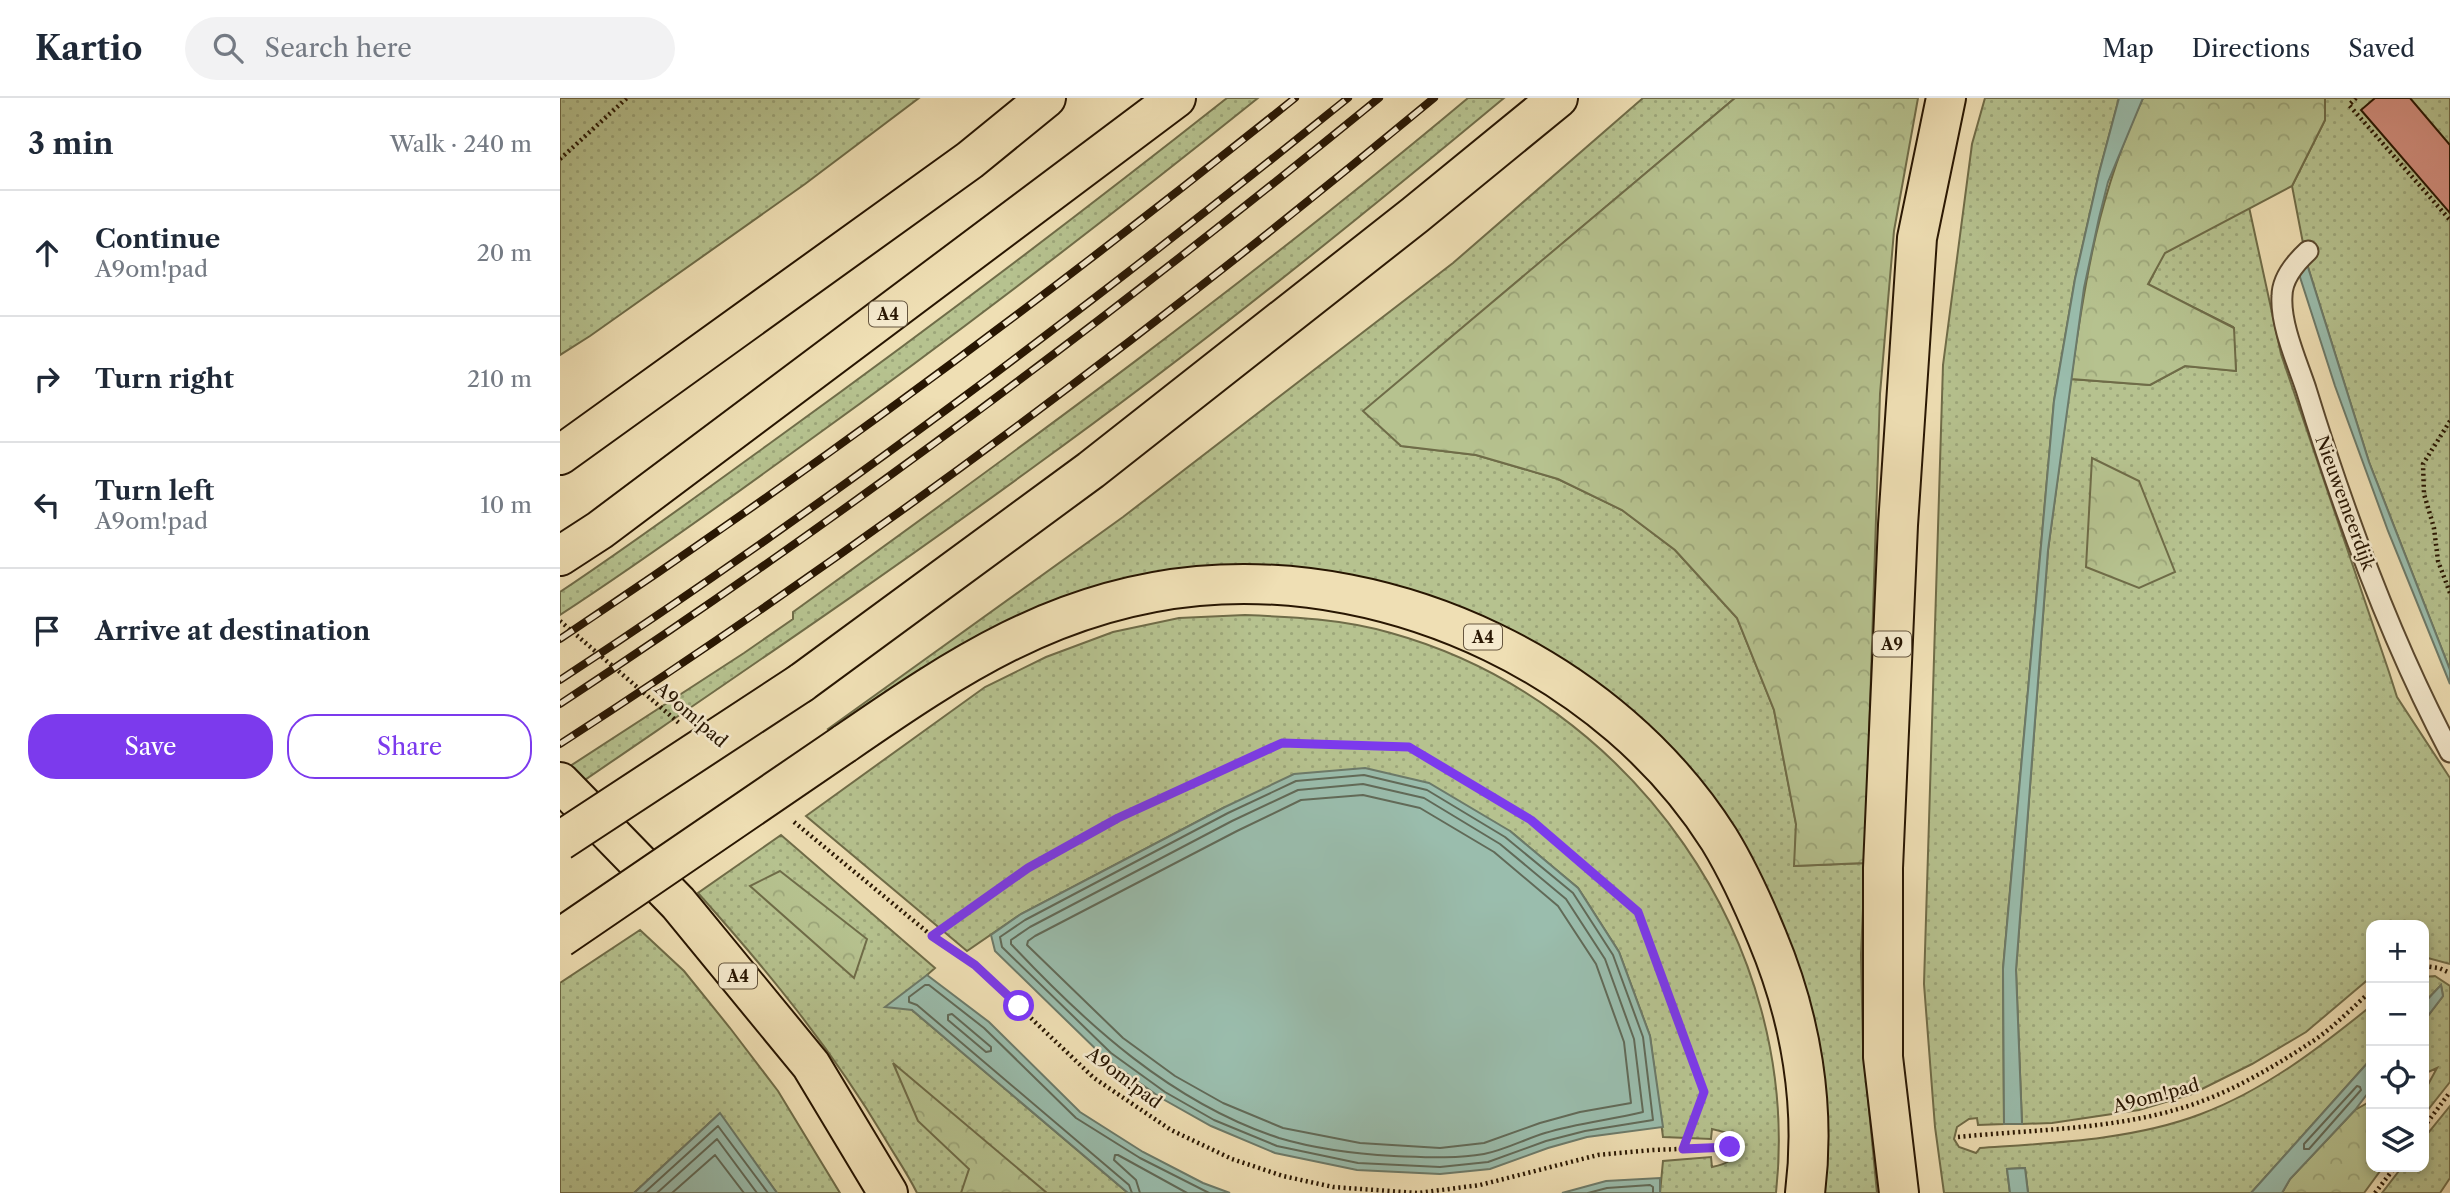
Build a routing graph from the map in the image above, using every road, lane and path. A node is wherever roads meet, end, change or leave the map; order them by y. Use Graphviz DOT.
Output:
graph roads {
  1 [pos="627,98"];
  2 [pos="1046,98"];
  3 [pos="1176,98"];
  4 [pos="1558,98"];
  5 [pos="1945,98"];
  6 [pos="2356,98"];
  7 [pos="560,159"];
  8 [pos="2450,220"];
  9 [pos="2308,251"];
  10 [pos="2450,421"];
  11 [pos="560,455"];
  12 [pos="560,556"];
  13 [pos="2450,593"];
  14 [pos="560,621"];
  15 [pos="687,730"];
  16 [pos="2450,751"];
  17 [pos="560,782"];
  18 [pos="793,821"];
  19 [pos="560,841"];
  20 [pos="932,936"];
  21 [pos="560,938"];
  22 [pos="2429,967"];
  23 [pos="2450,973"];
  24 [pos="2366,995"];
  25 [pos="2450,1092"];
  26 [pos="2429,1120"];
  27 [pos="1958,1137"];
  28 [pos="1730,1147"];
  29 [pos="1683,1149"];
  30 [pos="2391,1172"];
  31 [pos="888,1193"];
  32 [pos="1805,1193"];
  33 [pos="1899,1193"];
  34 [pos="2375,1193"];
  1 -- 7 [label="path"];
  2 -- 11 [label="highway"];
  3 -- 12 [label="highway, A4"];
  4 -- 19 [label="highway, bridge"];
  5 -- 33 [label="highway, A9"];
  6 -- 8 [label="path"];
  9 -- 16 [label="lane, Nieuwemeerdijk"];
  10 -- 13 [label="path"];
  14 -- 15 [label="path, A9om!pad"];
  17 -- 31 [label="highway, A4"];
  18 -- 20 [label="path, A9om!pad"];
  20 -- 29 [label="path, A9om!pad"];
  20 -- 29 [label="path"];
  21 -- 32 [label="highway, A4, bridge"];
  22 -- 23 [label="path"];
  24 -- 27 [label="path, A9om!pad"];
  25 -- 26 [label="path"];
  28 -- 29 [label="path, A9om!pad"];
  30 -- 34 [label="path"];
}
